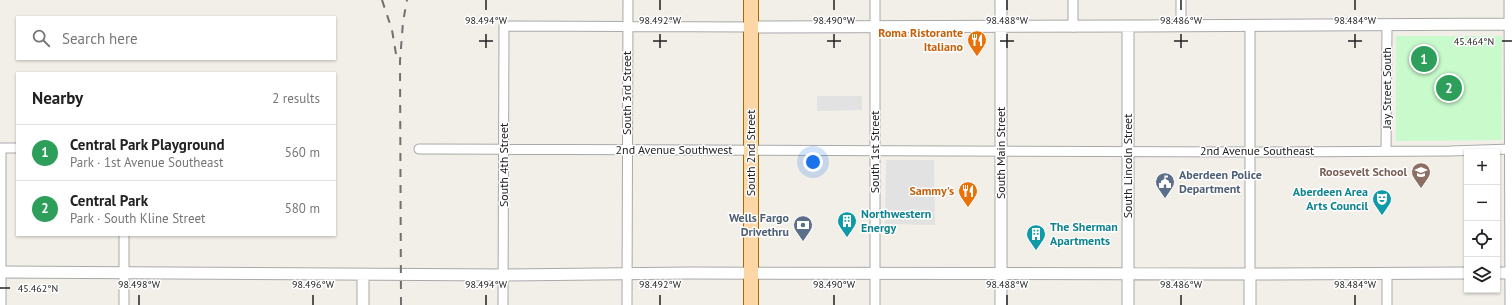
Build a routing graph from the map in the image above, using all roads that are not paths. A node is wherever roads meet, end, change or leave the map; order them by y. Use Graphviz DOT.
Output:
graph roads {
  1 [pos="628,0"];
  2 [pos="751,0"];
  3 [pos="875,0"];
  4 [pos="1002,0"];
  5 [pos="1073,0"];
  6 [pos="1181,0"];
  7 [pos="1510,0"];
  8 [pos="1511,24"];
  9 [pos="628,26"];
  10 [pos="752,26"];
  11 [pos="1073,26"];
  12 [pos="1128,26"];
  13 [pos="1181,26"];
  14 [pos="1250,26"];
  15 [pos="1387,26"];
  16 [pos="875,27"];
  17 [pos="1002,27"];
  18 [pos="0,148"];
  19 [pos="16,148"];
  20 [pos="419,149"];
  21 [pos="504,149"];
  22 [pos="1511,149"];
  23 [pos="627,150"];
  24 [pos="751,150"];
  25 [pos="874,151"];
  26 [pos="1002,151"];
  27 [pos="1128,151"];
  28 [pos="1386,151"];
  29 [pos="1250,152"];
  30 [pos="124,236"];
  31 [pos="0,272"];
  32 [pos="124,273"];
  33 [pos="752,273"];
  34 [pos="1387,273"];
  35 [pos="1464,273"];
  36 [pos="1500,273"];
  37 [pos="1511,273"];
  38 [pos="363,274"];
  39 [pos="627,274"];
  40 [pos="875,274"];
  41 [pos="1001,274"];
  42 [pos="1128,274"];
  43 [pos="1250,274"];
  44 [pos="503,275"];
  45 [pos="0,305"];
  46 [pos="124,305"];
  47 [pos="363,305"];
  48 [pos="503,305"];
  49 [pos="627,305"];
  50 [pos="751,305"];
  51 [pos="875,305"];
  52 [pos="1001,305"];
  53 [pos="1128,305"];
  54 [pos="1250,305"];
  55 [pos="1387,305"];
  56 [pos="1511,305"];
  1 -- 9 [label="street, South 3rd Street"];
  2 -- 10 [label="main road, South 2nd Street"];
  3 -- 16 [label="street, South 1st Street"];
  4 -- 17 [label="street, South Main Street"];
  5 -- 11 [label="street"];
  6 -- 13 [label="street"];
  7 -- 8 [label="street"];
  8 -- 15 [label="street"];
  8 -- 22 [label="street"];
  9 -- 10 [label="street"];
  9 -- 21 [label="street, South 4th Street"];
  9 -- 23 [label="street, South 3rd Street"];
  10 -- 16 [label="street"];
  10 -- 24 [label="main road, South 2nd Street"];
  11 -- 12 [label="street"];
  11 -- 17 [label="street"];
  12 -- 13 [label="street"];
  12 -- 27 [label="street, South Lincoln Street"];
  13 -- 14 [label="street"];
  14 -- 15 [label="street"];
  14 -- 29 [label="street"];
  15 -- 28 [label="street, Jay Street South"];
  16 -- 17 [label="street"];
  16 -- 25 [label="street, South 1st Street"];
  17 -- 26 [label="street, South Main Street"];
  18 -- 19 [label="street"];
  18 -- 31 [label="street"];
  20 -- 21 [label="street, 2nd Avenue Southwest"];
  21 -- 23 [label="street, 2nd Avenue Southwest"];
  21 -- 44 [label="street, South 4th Street"];
  22 -- 28 [label="street, 2nd Avenue Southeast"];
  22 -- 37 [label="street"];
  23 -- 24 [label="street, 2nd Avenue Southwest"];
  23 -- 39 [label="street, South 3rd Street"];
  24 -- 25 [label="street, 2nd Avenue Southwest"];
  24 -- 33 [label="main road, South 2nd Street"];
  25 -- 26 [label="street, 2nd Avenue Southwest"];
  25 -- 40 [label="street, South 1st Street"];
  26 -- 27 [label="street, 2nd Avenue Southeast"];
  26 -- 41 [label="street, South Main Street"];
  27 -- 29 [label="street, 2nd Avenue Southeast"];
  27 -- 42 [label="street, South Lincoln Street"];
  28 -- 29 [label="street, 2nd Avenue Southeast"];
  29 -- 43 [label="street"];
  30 -- 32 [label="street"];
  31 -- 32 [label="street"];
  31 -- 45 [label="street"];
  32 -- 38 [label="street"];
  32 -- 46 [label="street"];
  33 -- 39 [label="street"];
  33 -- 40 [label="street"];
  33 -- 50 [label="main road, South 2nd Street"];
  34 -- 35 [label="street"];
  34 -- 43 [label="street"];
  34 -- 55 [label="street"];
  36 -- 37 [label="street"];
  37 -- 56 [label="street"];
  38 -- 44 [label="street"];
  38 -- 47 [label="street"];
  39 -- 44 [label="street"];
  39 -- 49 [label="street, South 3rd Street"];
  40 -- 41 [label="street"];
  40 -- 51 [label="street, South 1st Street"];
  41 -- 42 [label="street"];
  41 -- 52 [label="street, South Main Street"];
  42 -- 43 [label="street"];
  42 -- 53 [label="street, South Lincoln Street"];
  43 -- 54 [label="street"];
  44 -- 48 [label="street, South 4th Street"];
}
